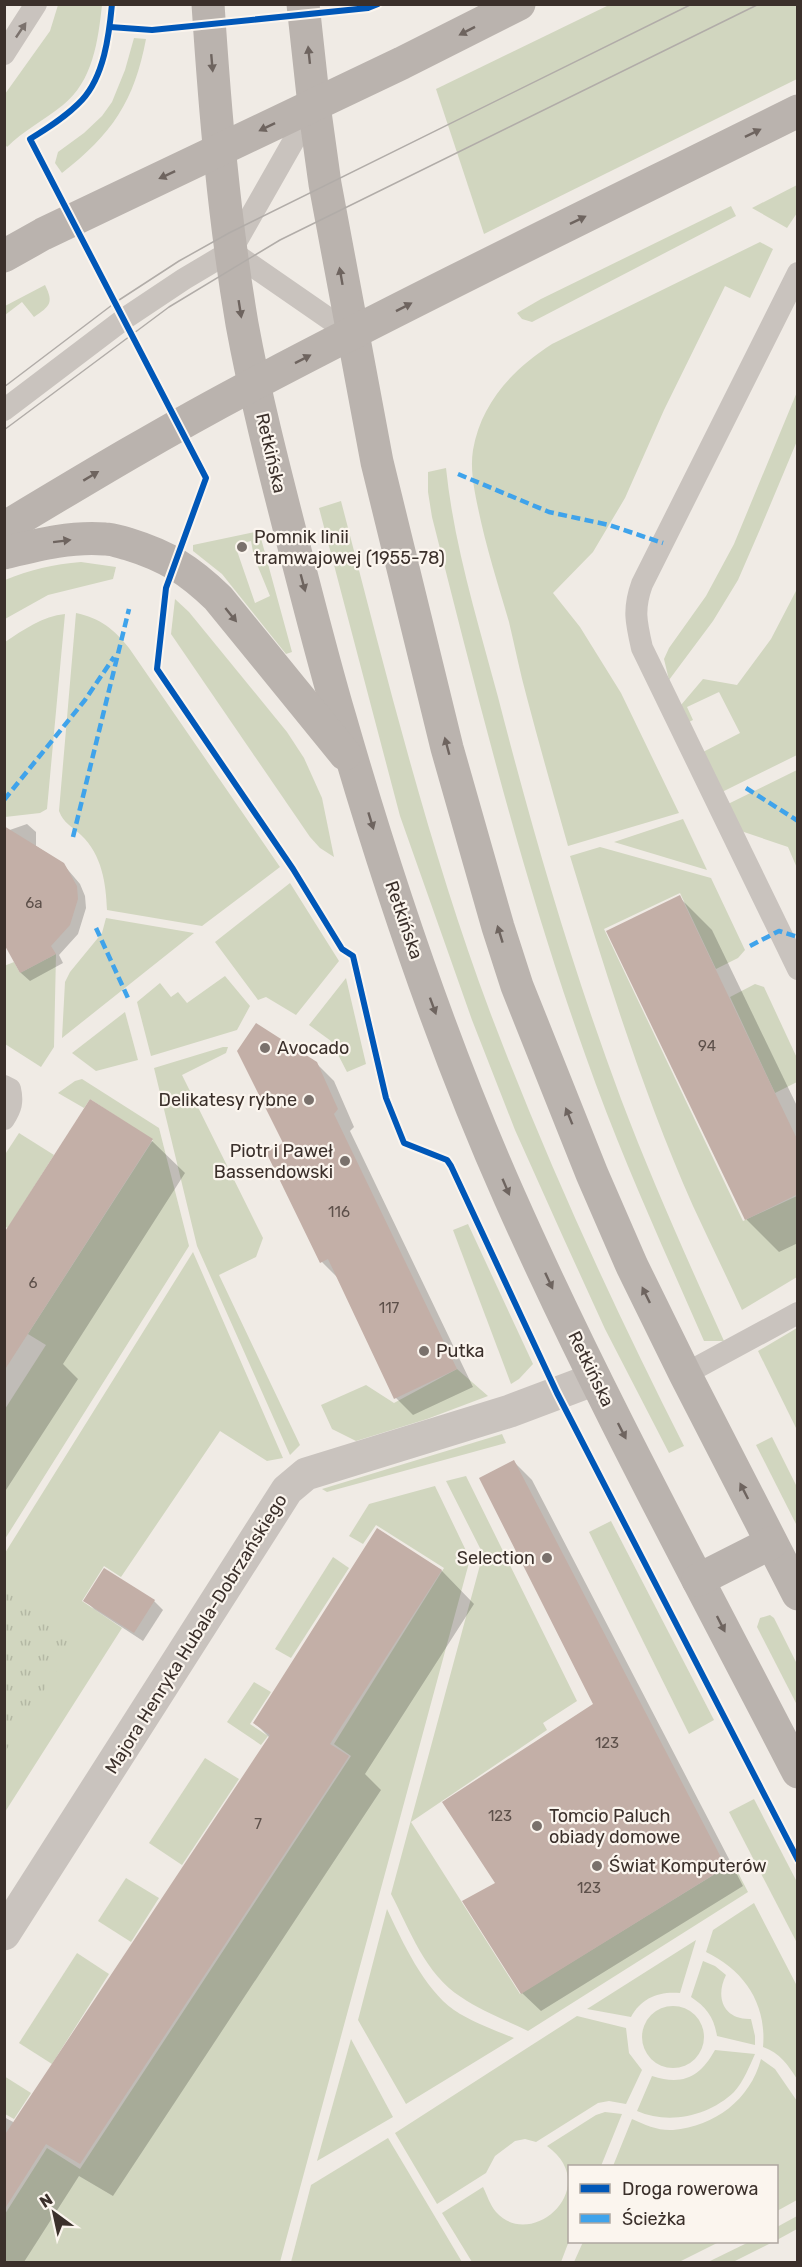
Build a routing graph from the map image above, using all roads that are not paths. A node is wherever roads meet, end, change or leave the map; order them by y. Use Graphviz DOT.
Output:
graph roads {
  1 [pos="36,4"];
  2 [pos="208,4"];
  3 [pos="303,4"];
  4 [pos="519,4"];
  5 [pos="4,54"];
  6 [pos="314,105"];
  7 [pos="798,111"];
  8 [pos="220,150"];
  9 [pos="231,251"];
  10 [pos="4,256"];
  11 [pos="798,273"];
  12 [pos="351,334"];
  13 [pos="255,384"];
  14 [pos="4,410"];
  15 [pos="4,528"];
  16 [pos="4,553"];
  17 [pos="354,765"];
  18 [pos="798,969"];
  19 [pos="4,1086"];
  20 [pos="4,1119"];
  21 [pos="798,1312"];
  22 [pos="685,1374"];
  23 [pos="595,1379"];
  24 [pos="771,1543"];
  25 [pos="698,1580"];
  26 [pos="798,1594"];
  27 [pos="798,1772"];
  28 [pos="4,1934"];
  5 -- 1 [label="lane, one-way"];
  2 -- 8 [label="street, Retkińska, one-way"];
  6 -- 3 [label="street, one-way"];
  4 -- 6 [label="street, one-way"];
  6 -- 8 [label="street, one-way"];
  6 -- 9 [label="lane"];
  12 -- 6 [label="street, one-way"];
  12 -- 7 [label="street, one-way"];
  8 -- 9 [label="street, Retkińska"];
  8 -- 10 [label="street, one-way"];
  9 -- 12 [label="lane"];
  9 -- 13 [label="street, Retkińska, one-way"];
  9 -- 14 [label="lane"];
  11 -- 18 [label="lane"];
  13 -- 12 [label="street, one-way"];
  22 -- 12 [label="street, one-way"];
  15 -- 13 [label="street, one-way"];
  13 -- 17 [label="street, Retkińska, one-way"];
  16 -- 17 [label="street, one-way"];
  17 -- 23 [label="street, Retkińska, one-way"];
  19 -- 20 [label="lane"];
  21 -- 22 [label="lane"];
  24 -- 22 [label="street, one-way"];
  23 -- 25 [label="street, Retkińska, one-way"];
  23 -- 28 [label="street, Majora Henryka Hubala-Dobrzańskiego"];
  24 -- 25 [label="street"];
  24 -- 26 [label="street"];
  25 -- 27 [label="street, Retkińska, one-way"];
}
